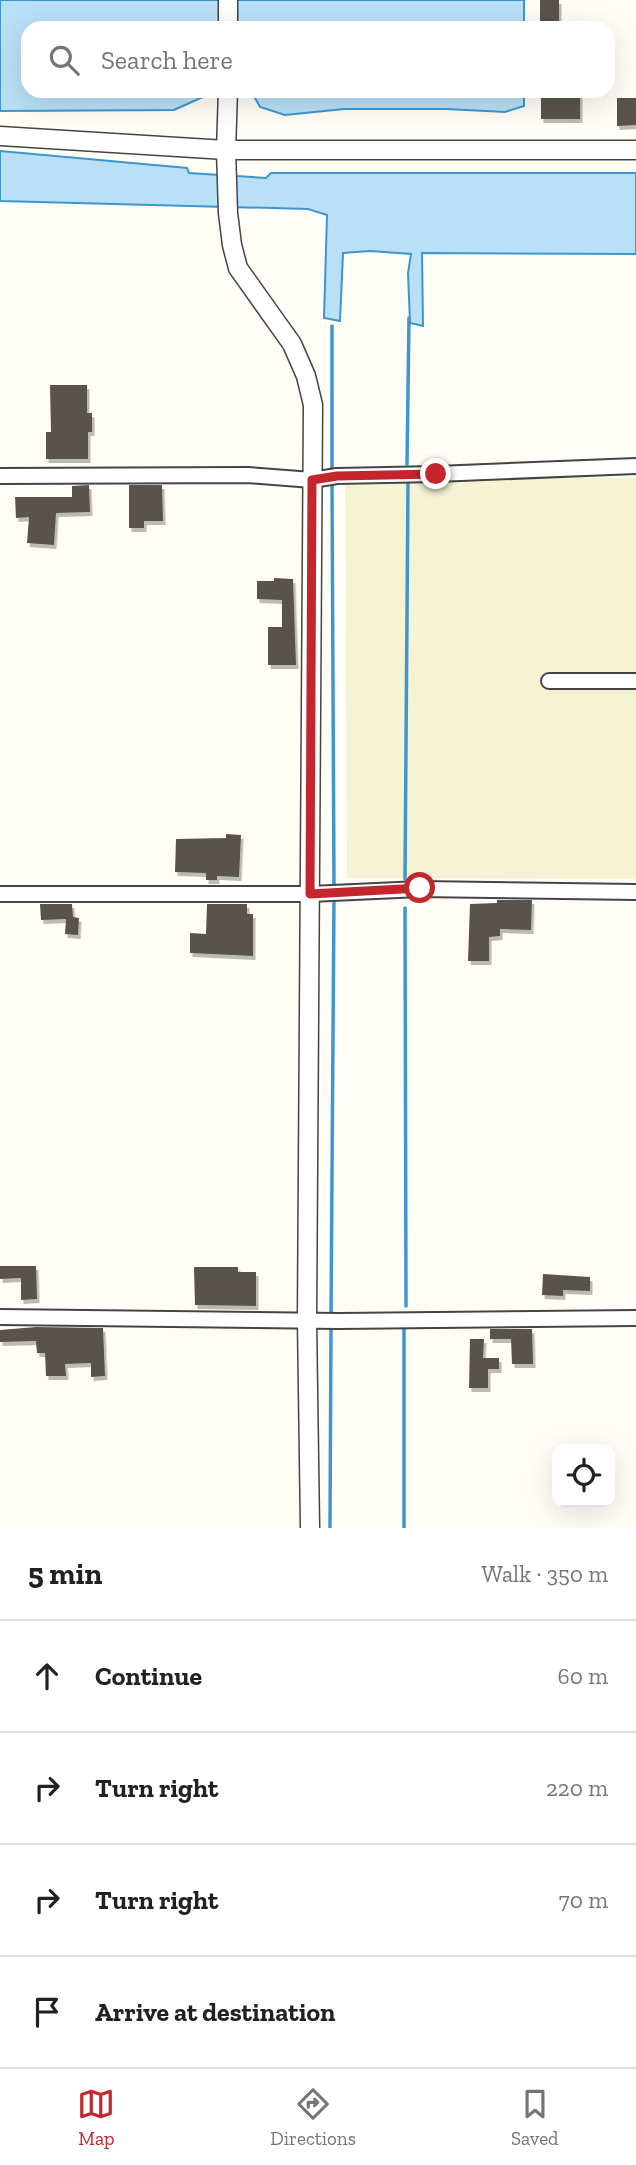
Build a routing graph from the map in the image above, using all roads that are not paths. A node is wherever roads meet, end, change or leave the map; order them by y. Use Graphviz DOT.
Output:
graph roads {
  1 [pos="228,0"];
  2 [pos="228,21"];
  3 [pos="228,98"];
  4 [pos="0,136"];
  5 [pos="226,149"];
  6 [pos="636,150"];
  7 [pos="636,466"];
  8 [pos="0,476"];
  9 [pos="312,480"];
  10 [pos="549,681"];
  11 [pos="636,681"];
  12 [pos="636,892"];
  13 [pos="0,894"];
  14 [pos="310,894"];
  15 [pos="0,1317"];
  16 [pos="636,1318"];
  17 [pos="311,1320"];
  18 [pos="310,1528"];
  1 -- 2 [label="street"];
  3 -- 5 [label="street"];
  4 -- 5 [label="street"];
  5 -- 6 [label="street"];
  5 -- 9 [label="street"];
  7 -- 9 [label="street"];
  8 -- 9 [label="street"];
  9 -- 14 [label="street"];
  10 -- 11 [label="street"];
  12 -- 14 [label="street"];
  13 -- 14 [label="street"];
  14 -- 17 [label="street"];
  15 -- 17 [label="street"];
  16 -- 17 [label="street"];
  17 -- 18 [label="street"];
}
